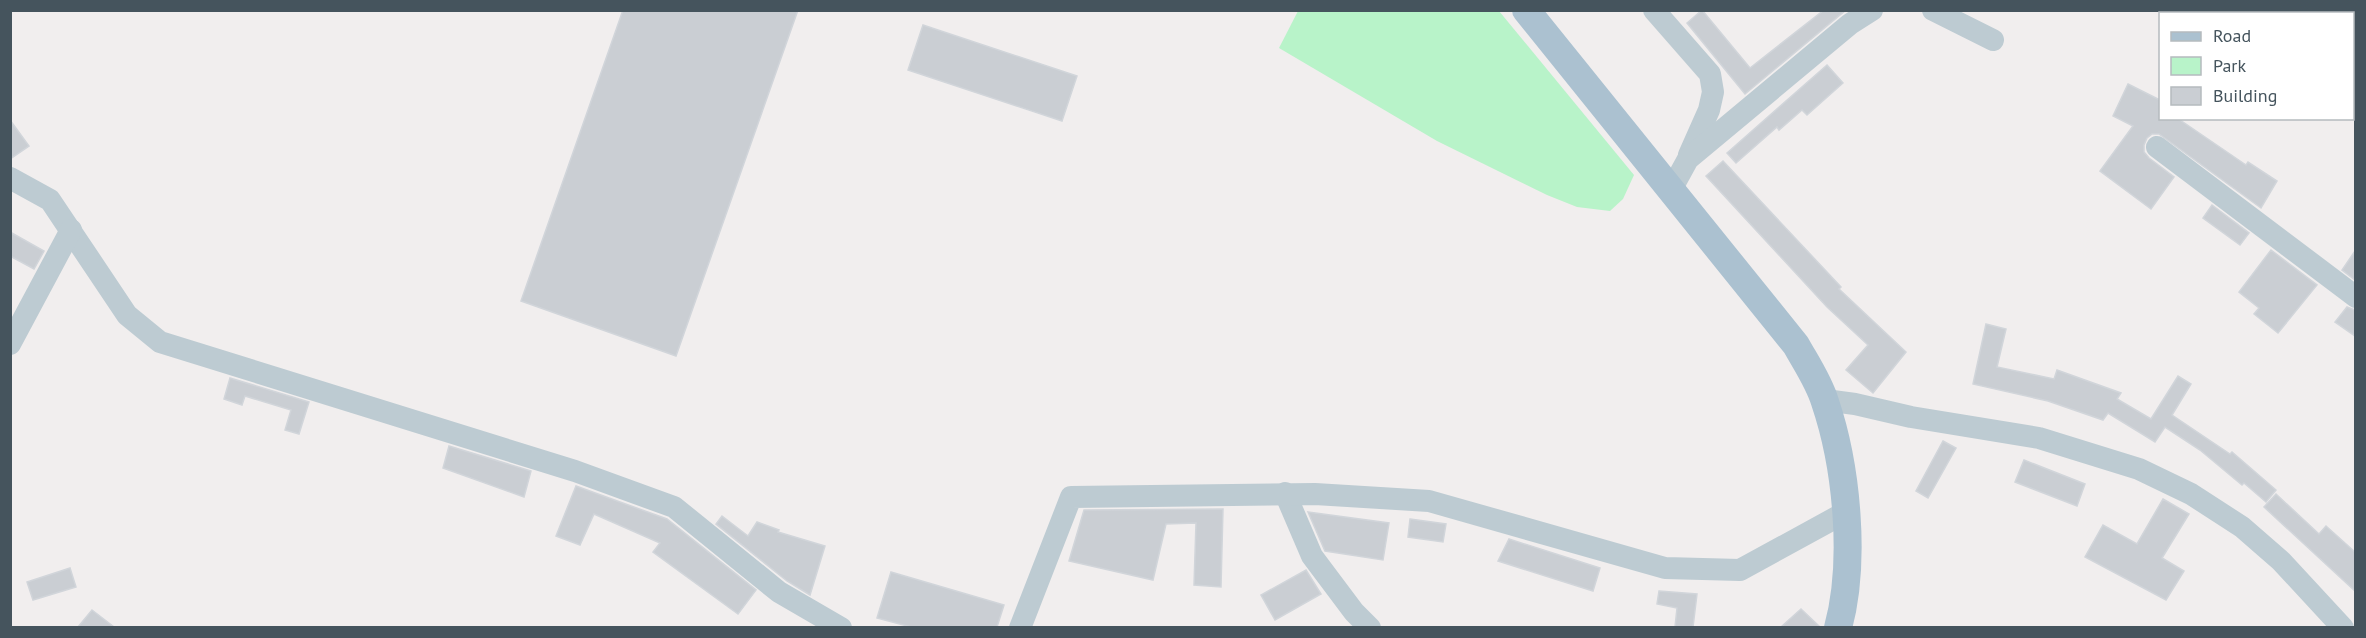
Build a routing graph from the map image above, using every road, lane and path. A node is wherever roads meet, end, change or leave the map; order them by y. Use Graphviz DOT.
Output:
graph roads {
  1 [pos="1526,10"];
  2 [pos="1654,10"];
  3 [pos="1872,10"];
  4 [pos="1933,10"];
  5 [pos="1993,40"];
  6 [pos="2157,147"];
  7 [pos="1688,159"];
  8 [pos="10,178"];
  9 [pos="1671,190"];
  10 [pos="71,230"];
  11 [pos="2355,297"];
  12 [pos="10,344"];
  13 [pos="1825,400"];
  14 [pos="1285,494"];
  15 [pos="1846,512"];
  16 [pos="841,627"];
  17 [pos="1020,627"];
  18 [pos="1370,627"];
  19 [pos="1838,627"];
  20 [pos="2343,627"];
  1 -- 9 [label="main road"];
  2 -- 7 [label="street"];
  3 -- 7 [label="street"];
  4 -- 5 [label="street"];
  6 -- 11 [label="street"];
  7 -- 9 [label="street"];
  8 -- 10 [label="street"];
  9 -- 13 [label="main road"];
  10 -- 12 [label="street"];
  10 -- 16 [label="street"];
  13 -- 15 [label="main road"];
  13 -- 20 [label="street"];
  14 -- 15 [label="street"];
  14 -- 17 [label="street"];
  14 -- 18 [label="street"];
  15 -- 19 [label="main road"];
}
